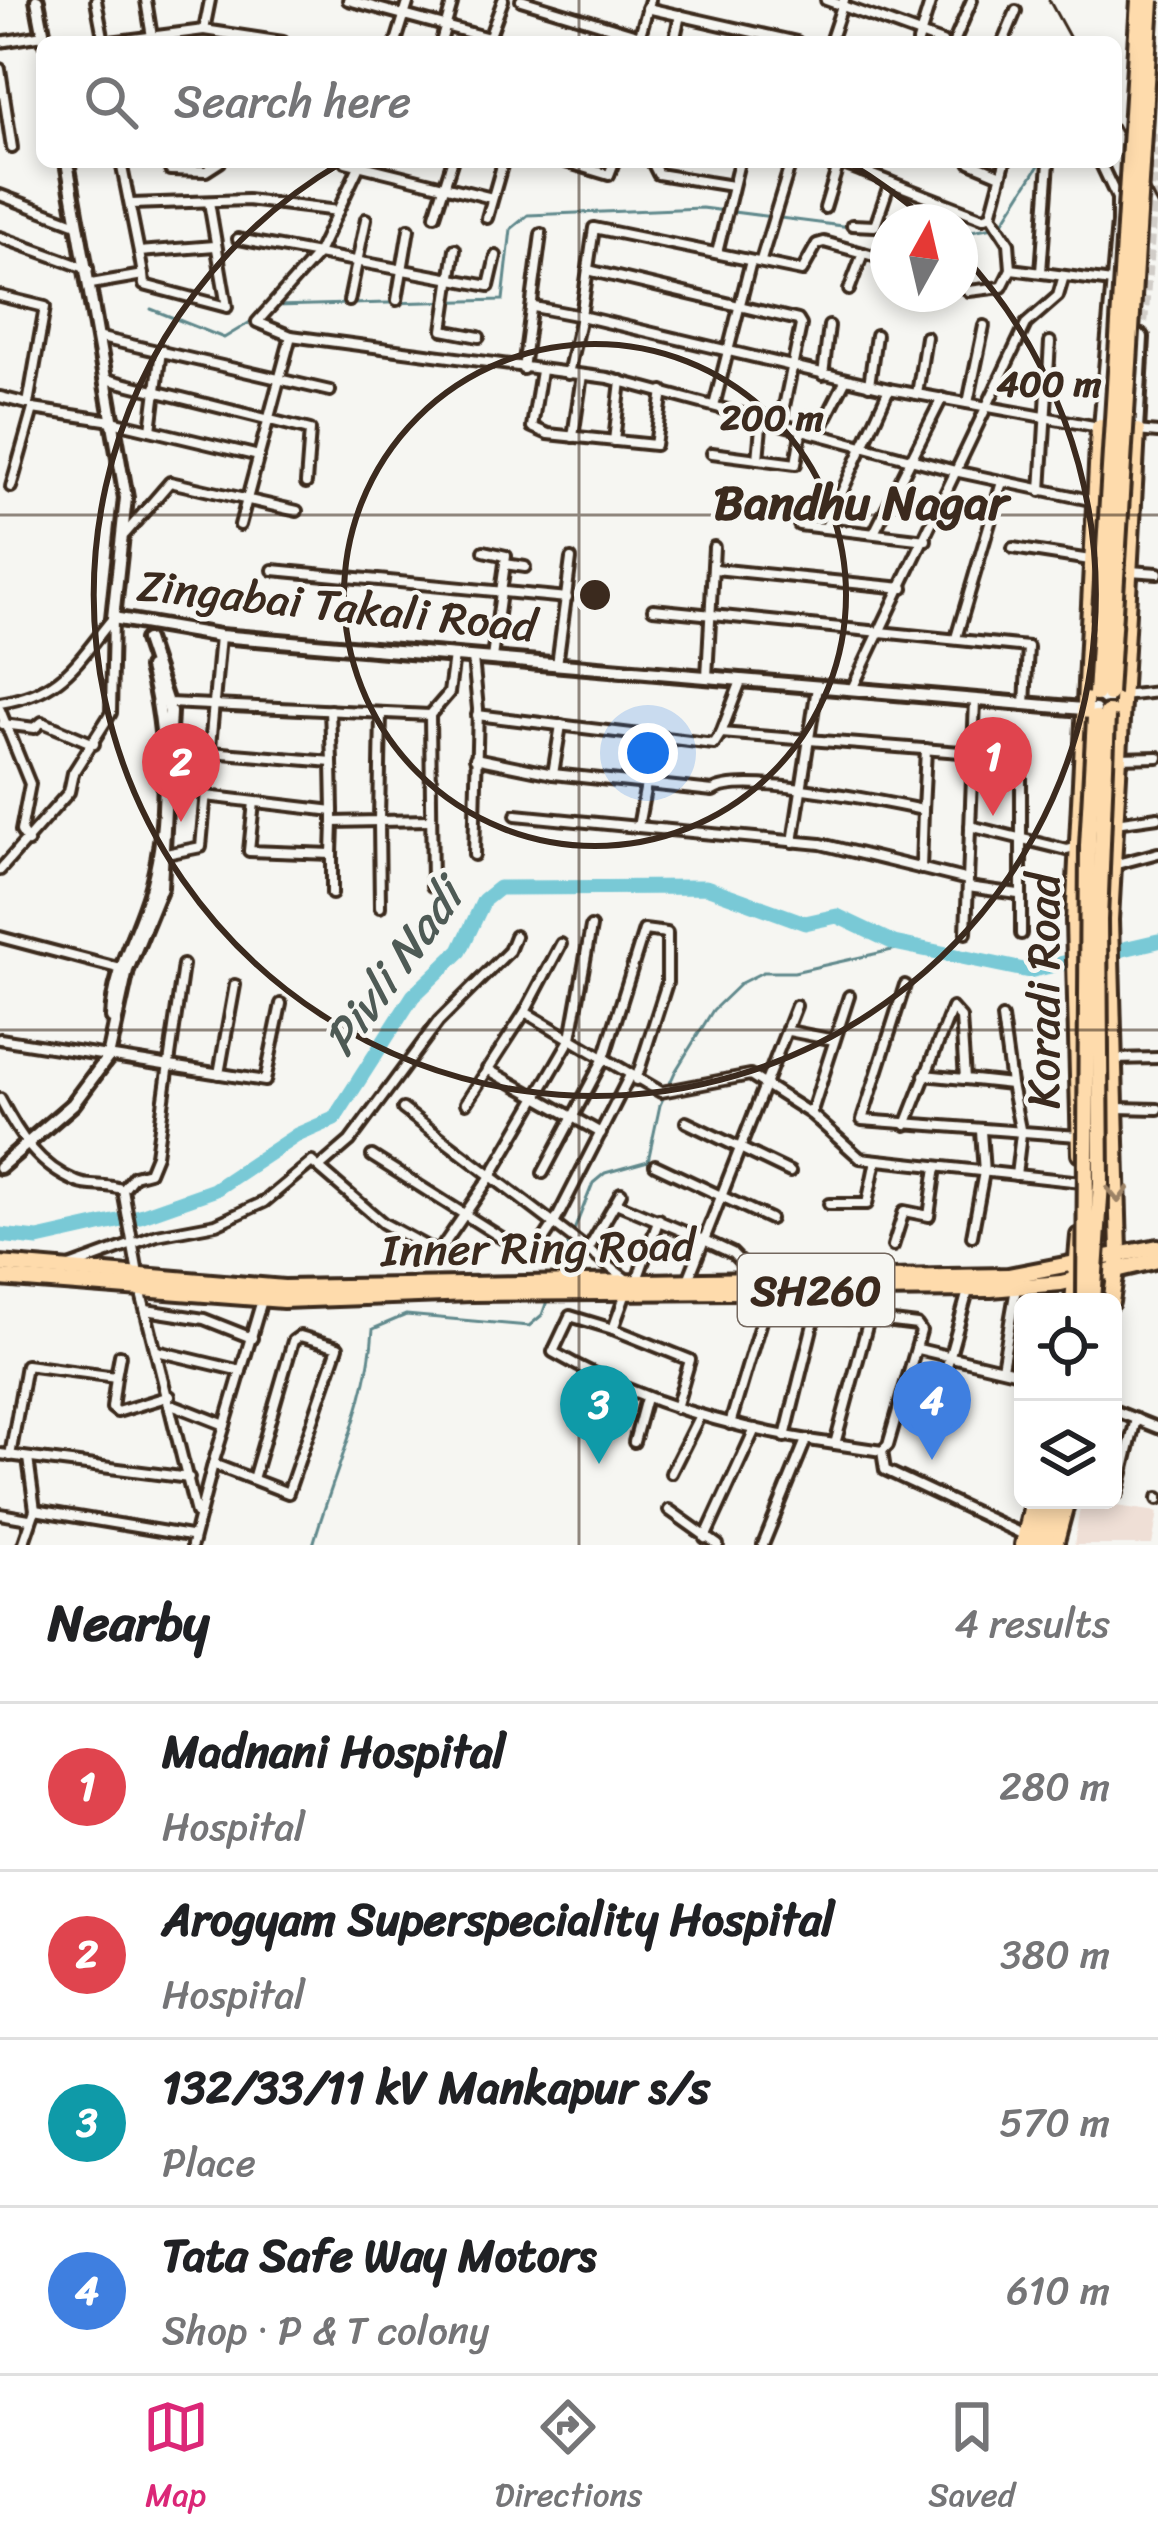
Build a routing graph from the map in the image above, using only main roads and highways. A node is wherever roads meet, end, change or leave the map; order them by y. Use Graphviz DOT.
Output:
graph roads {
  1 [pos="1136,0"];
  2 [pos="1150,0"];
  3 [pos="1158,75"];
  4 [pos="1104,706"];
  5 [pos="1113,1021"];
  6 [pos="1078,1025"];
  7 [pos="1119,1234"];
  8 [pos="1079,1239"];
  9 [pos="1158,1247"];
  10 [pos="1119,1252"];
  11 [pos="1158,1260"];
  12 [pos="0,1264"];
  13 [pos="1117,1268"];
  14 [pos="1077,1272"];
  15 [pos="0,1278"];
  16 [pos="139,1280"];
  17 [pos="630,1284"];
  18 [pos="758,1284"];
  19 [pos="556,1289"];
  20 [pos="263,1292"];
  21 [pos="1074,1293"];
  22 [pos="1089,1293"];
  23 [pos="1113,1293"];
  24 [pos="1032,1509"];
  25 [pos="1040,1509"];
  26 [pos="1053,1509"];
  27 [pos="1065,1509"];
  28 [pos="1027,1542"];
  29 [pos="1044,1545"];
  30 [pos="1055,1545"];
  1 -- 3 [label="main road"];
  1 -- 4 [label="main road, bridge"];
  2 -- 4 [label="main road, bridge"];
  4 -- 4 [label="main road, Koradi Road"];
  4 -- 5 [label="main road, Koradi Road"];
  4 -- 6 [label="main road, Koradi Road"];
  4 -- 22 [label="main road, bridge"];
  5 -- 6 [label="main road"];
  5 -- 7 [label="main road, Koradi Road, one-way"];
  6 -- 8 [label="main road, Koradi Road"];
  7 -- 8 [label="main road"];
  7 -- 10 [label="main road, Koradi Road"];
  8 -- 14 [label="main road, Koradi Road"];
  9 -- 10 [label="main road, SH260"];
  10 -- 13 [label="main road, Koradi Road"];
  10 -- 14 [label="main road, SH260"];
  11 -- 13 [label="main road, SH260"];
  12 -- 16 [label="main road, Inner Ring Road / SH260"];
  13 -- 14 [label="main road, SH260"];
  13 -- 23 [label="main road"];
  14 -- 18 [label="main road, Inner Ring Road / SH260"];
  14 -- 18 [label="main road, Inner Ring Road / SH260"];
  14 -- 21 [label="main road, Koradi Road"];
  15 -- 16 [label="main road, Inner Ring Road / SH260"];
  16 -- 20 [label="main road, Inner Ring Road / SH260"];
  17 -- 18 [label="main road, Inner Ring Road / SH260"];
  17 -- 18 [label="main road, Inner Ring Road / SH260"];
  17 -- 19 [label="main road, Inner Ring Road / SH260"];
  19 -- 20 [label="main road, Inner Ring Road / SH260"];
  19 -- 20 [label="main road, Inner Ring Road / SH260"];
  24 -- 28 [label="main road"];
  25 -- 28 [label="main road"];
  26 -- 29 [label="main road"];
  27 -- 30 [label="main road"];
}
